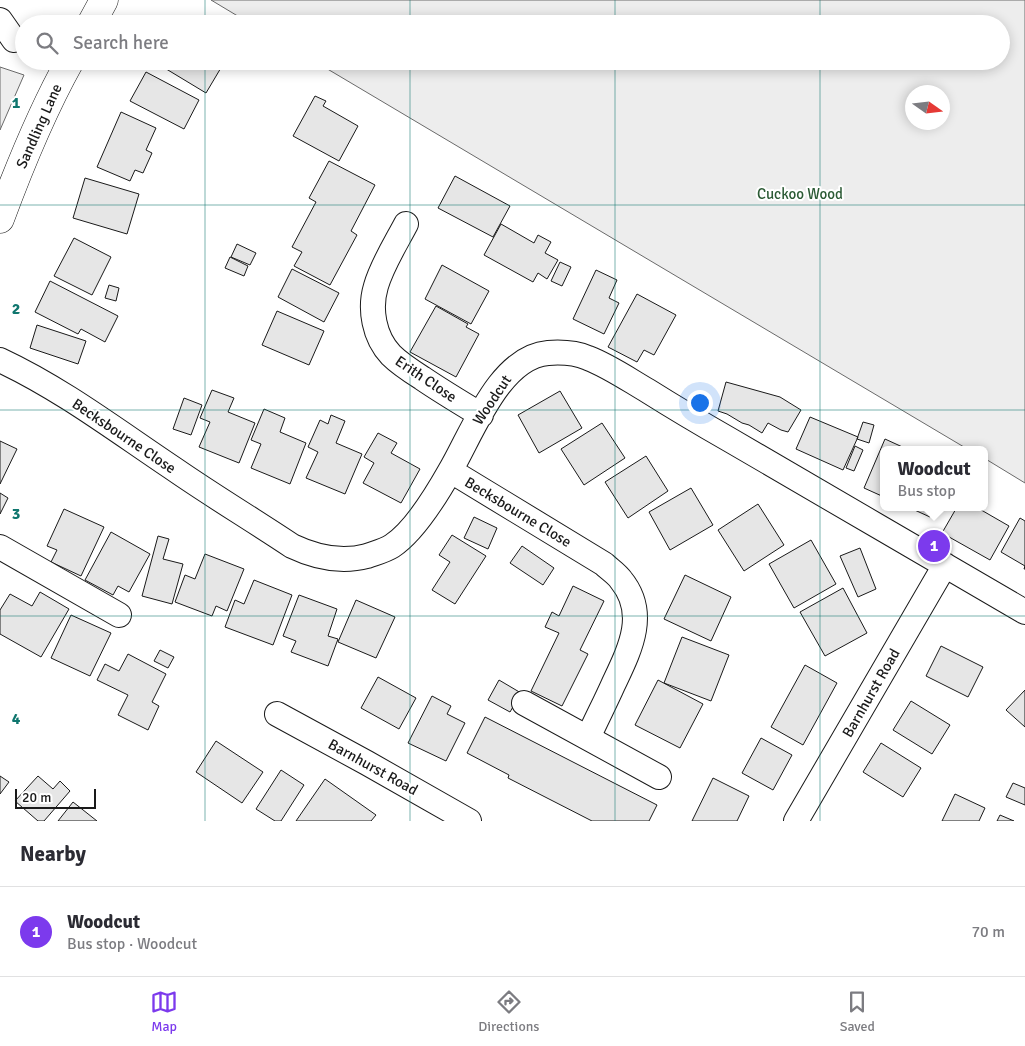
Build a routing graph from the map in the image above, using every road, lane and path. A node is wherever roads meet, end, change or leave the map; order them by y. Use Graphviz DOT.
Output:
graph roads {
  1 [pos="104,0"];
  2 [pos="95,15"];
  3 [pos="0,20"];
  4 [pos="14,40"];
  5 [pos="65,70"];
  6 [pos="0,219"];
  7 [pos="406,224"];
  8 [pos="0,360"];
  9 [pos="480,414"];
  10 [pos="451,471"];
  11 [pos="0,547"];
  12 [pos="945,565"];
  13 [pos="1025,612"];
  14 [pos="119,615"];
  15 [pos="524,703"];
  16 [pos="276,714"];
  17 [pos="588,738"];
  18 [pos="659,777"];
  19 [pos="805,818"];
  20 [pos="469,821"];
  1 -- 2 [label="street"];
  3 -- 4 [label="street"];
  5 -- 6 [label="street, Sandling Lane"];
  7 -- 9 [label="street, Erith Close"];
  8 -- 10 [label="street, Becksbourne Close"];
  9 -- 10 [label="street, Woodcut"];
  9 -- 12 [label="street, Woodcut"];
  10 -- 17 [label="street, Becksbourne Close"];
  11 -- 14 [label="street"];
  12 -- 13 [label="street, Woodcut"];
  12 -- 19 [label="street, Barnhurst Road"];
  15 -- 17 [label="street"];
  16 -- 20 [label="street, Barnhurst Road"];
  17 -- 18 [label="street"];
}
